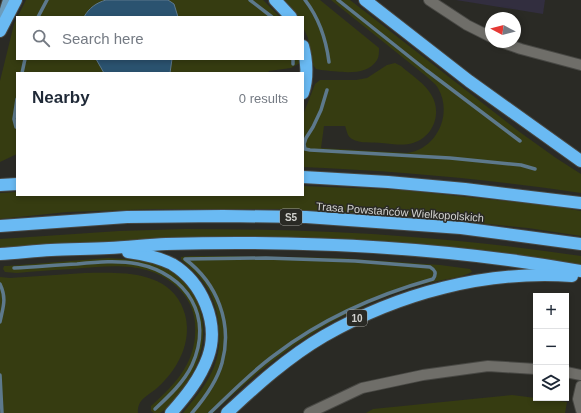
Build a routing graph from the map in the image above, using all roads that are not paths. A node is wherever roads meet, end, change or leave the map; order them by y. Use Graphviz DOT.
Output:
graph roads {
  1 [pos="8,0"];
  2 [pos="16,0"];
  3 [pos="275,0"];
  4 [pos="365,0"];
  5 [pos="378,0"];
  6 [pos="429,0"];
  7 [pos="290,16"];
  8 [pos="0,26"];
  9 [pos="0,31"];
  10 [pos="485,34"];
  11 [pos="412,36"];
  12 [pos="518,48"];
  13 [pos="304,49"];
  14 [pos="581,65"];
  15 [pos="304,87"];
  16 [pos="581,161"];
  17 [pos="304,177"];
  18 [pos="16,184"];
  19 [pos="0,185"];
  20 [pos="581,203"];
  21 [pos="0,226"];
  22 [pos="581,244"];
  23 [pos="109,248"];
  24 [pos="0,254"];
  25 [pos="581,271"];
  26 [pos="581,277"];
  27 [pos="533,369"];
  28 [pos="569,373"];
  29 [pos="581,375"];
  30 [pos="581,386"];
  31 [pos="581,410"];
  32 [pos="171,413"];
  33 [pos="227,413"];
  34 [pos="309,413"];
  1 -- 8 [label="main road"];
  2 -- 9 [label="highway"];
  3 -- 7 [label="highway"];
  4 -- 11 [label="highway"];
  5 -- 11 [label="highway"];
  6 -- 10 [label="street"];
  11 -- 16 [label="highway"];
  12 -- 14 [label="street"];
  13 -- 15 [label="highway"];
  17 -- 20 [label="highway"];
  18 -- 19 [label="highway"];
  21 -- 22 [label="highway, Trasa Powstańców Wielkopolskich / S5"];
  23 -- 24 [label="highway"];
  23 -- 25 [label="highway"];
  23 -- 32 [label="highway"];
  26 -- 33 [label="highway, 10"];
  27 -- 34 [label="street"];
  28 -- 29 [label="street"];
  30 -- 31 [label="street"];
}
